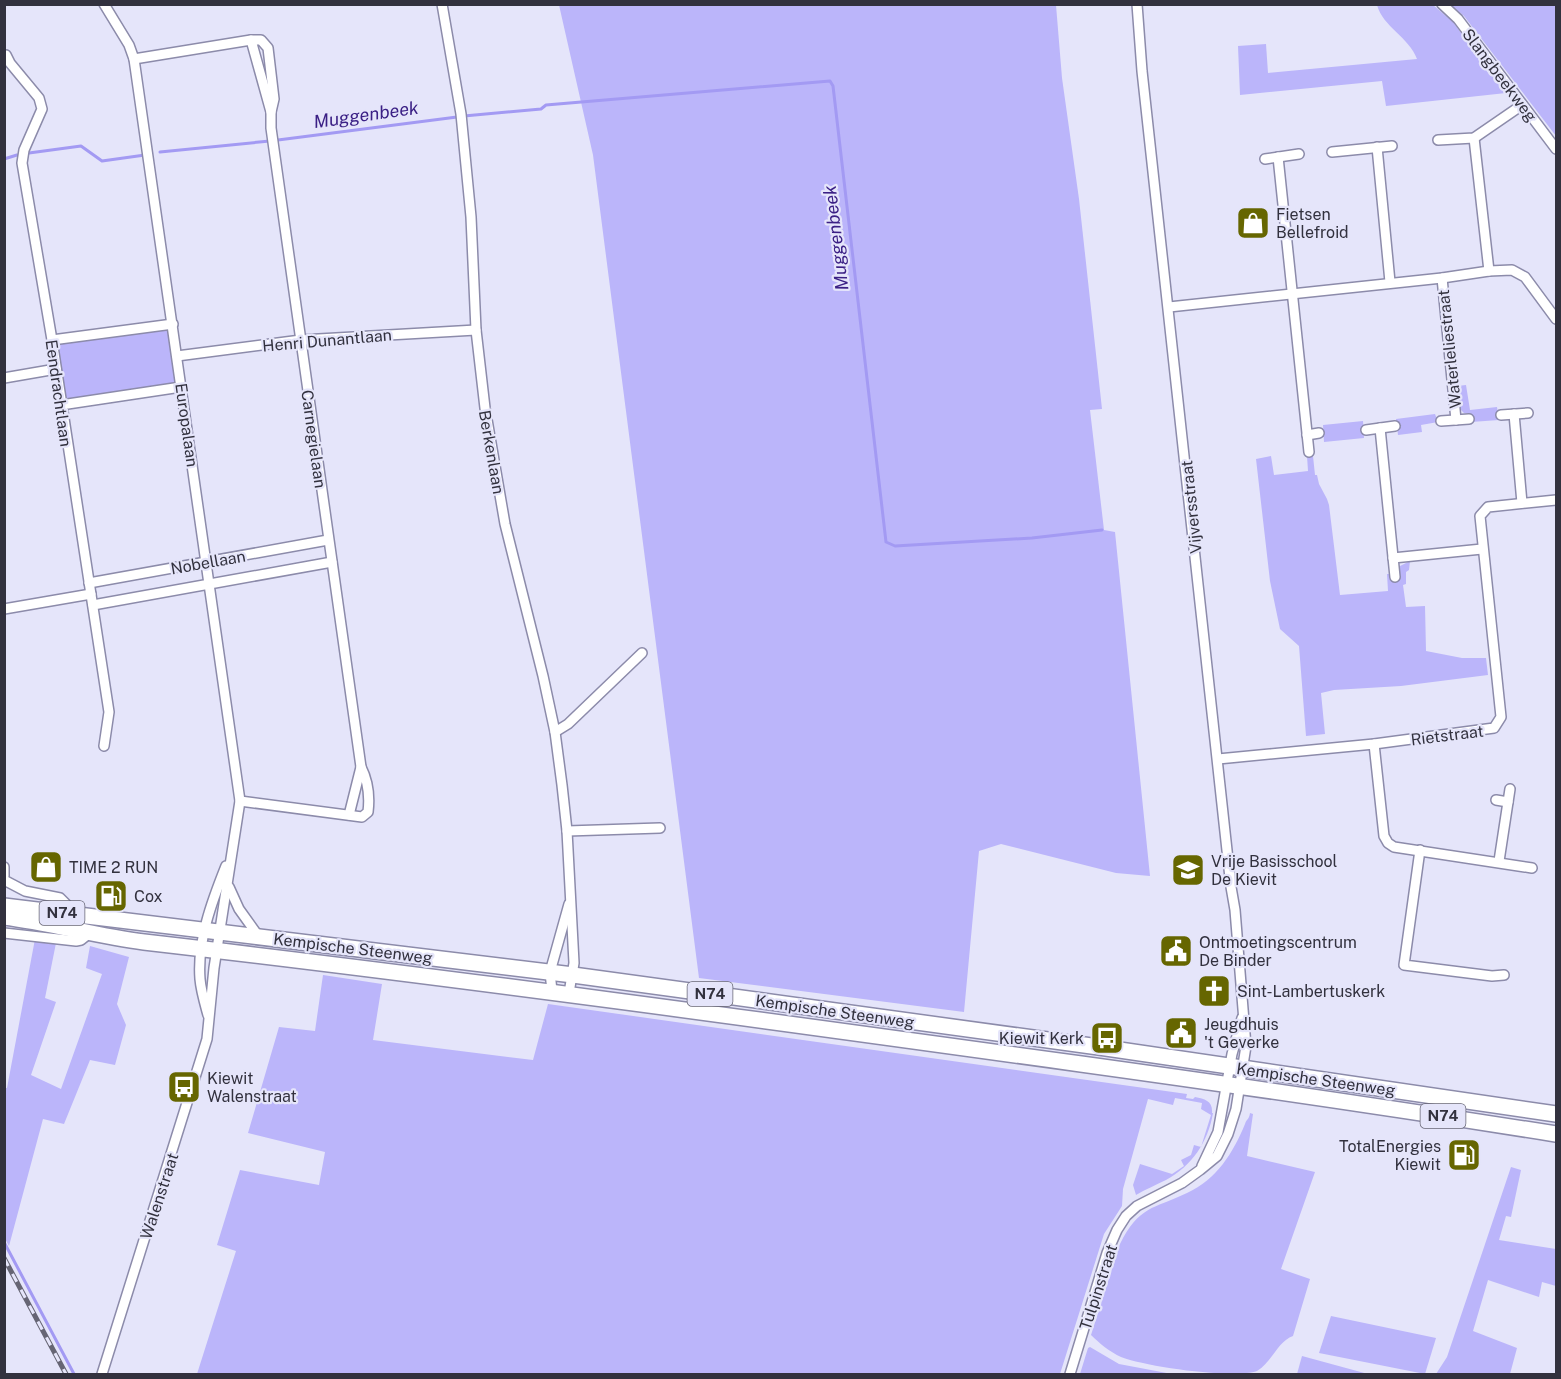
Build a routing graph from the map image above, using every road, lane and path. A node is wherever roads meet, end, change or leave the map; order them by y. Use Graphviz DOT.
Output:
graph roads {
  1 [pos="104,4"];
  2 [pos="441,4"];
  3 [pos="1137,4"];
  4 [pos="1442,4"];
  5 [pos="251,40"];
  6 [pos="6,55"];
  7 [pos="134,59"];
  8 [pos="1522,105"];
  9 [pos="271,112"];
  10 [pos="1474,138"];
  11 [pos="1438,140"];
  12 [pos="1392,146"];
  13 [pos="1377,147"];
  14 [pos="1557,149"];
  15 [pos="1332,152"];
  16 [pos="1299,154"];
  17 [pos="1278,157"];
  18 [pos="1265,159"];
  19 [pos="1489,271"];
  20 [pos="1442,278"];
  21 [pos="1390,282"];
  22 [pos="1291,294"];
  23 [pos="1169,307"];
  24 [pos="1557,319"];
  25 [pos="173,324"];
  26 [pos="477,330"];
  27 [pos="52,340"];
  28 [pos="301,340"];
  29 [pos="177,356"];
  30 [pos="56,369"];
  31 [pos="4,378"];
  32 [pos="181,387"];
  33 [pos="61,405"];
  34 [pos="1528,413"];
  35 [pos="1514,414"];
  36 [pos="1501,416"];
  37 [pos="1469,419"];
  38 [pos="1456,420"];
  39 [pos="1441,421"];
  40 [pos="1395,426"];
  41 [pos="1380,428"];
  42 [pos="1366,430"];
  43 [pos="1319,433"];
  44 [pos="1307,435"];
  45 [pos="1309,452"];
  46 [pos="1557,500"];
  47 [pos="1522,503"];
  48 [pos="328,540"];
  49 [pos="1482,549"];
  50 [pos="1393,558"];
  51 [pos="206,562"];
  52 [pos="332,562"];
  53 [pos="1395,577"];
  54 [pos="89,583"];
  55 [pos="209,584"];
  56 [pos="91,594"];
  57 [pos="93,605"];
  58 [pos="4,609"];
  59 [pos="642,653"];
  60 [pos="555,732"];
  61 [pos="1374,744"];
  62 [pos="104,746"];
  63 [pos="1218,759"];
  64 [pos="360,766"];
  65 [pos="1510,789"];
  66 [pos="1496,800"];
  67 [pos="240,801"];
  68 [pos="1508,802"];
  69 [pos="349,816"];
  70 [pos="660,828"];
  71 [pos="567,831"];
  72 [pos="1420,850"];
  73 [pos="231,853"];
  74 [pos="1499,861"];
  75 [pos="4,867"];
  76 [pos="1532,868"];
  77 [pos="4,878"];
  78 [pos="228,882"];
  79 [pos="571,896"];
  80 [pos="4,906"];
  81 [pos="76,915"];
  82 [pos="4,917"];
  83 [pos="213,931"];
  84 [pos="91,932"];
  85 [pos="4,933"];
  86 [pos="260,937"];
  87 [pos="210,949"];
  88 [pos="550,972"];
  89 [pos="573,975"];
  90 [pos="1504,975"];
  91 [pos="552,991"];
  92 [pos="569,993"];
  93 [pos="208,1016"];
  94 [pos="1236,1068"];
  95 [pos="1234,1085"];
  96 [pos="1557,1114"];
  97 [pos="1557,1134"];
  98 [pos="102,1374"];
  99 [pos="1070,1374"];
  1 -- 7 [label="street, Europalaan"];
  2 -- 26 [label="street, Berkenlaan"];
  3 -- 23 [label="street, Vijversstraat"];
  4 -- 8 [label="street, Slangbeekweg"];
  5 -- 7 [label="street"];
  5 -- 9 [label="street, Carnegielaan"];
  5 -- 9 [label="street, Carnegielaan"];
  6 -- 27 [label="street, Eendrachtlaan"];
  7 -- 25 [label="street, Europalaan"];
  8 -- 10 [label="street"];
  8 -- 14 [label="street, Slangbeekweg"];
  9 -- 28 [label="street, Carnegielaan"];
  10 -- 11 [label="street"];
  10 -- 19 [label="street"];
  12 -- 13 [label="street"];
  13 -- 15 [label="street"];
  13 -- 21 [label="street"];
  16 -- 17 [label="street"];
  17 -- 18 [label="street"];
  17 -- 22 [label="street"];
  19 -- 20 [label="street, Waterleliestraat"];
  19 -- 24 [label="street, Waterleliestraat"];
  20 -- 21 [label="street, Waterleliestraat"];
  20 -- 38 [label="street, Waterleliestraat"];
  21 -- 22 [label="street, Waterleliestraat"];
  22 -- 23 [label="street, Waterleliestraat"];
  22 -- 44 [label="street"];
  23 -- 63 [label="street, Vijversstraat"];
  25 -- 27 [label="street"];
  25 -- 29 [label="street, Europalaan"];
  26 -- 28 [label="street, Henri Dunantlaan"];
  26 -- 60 [label="street, Berkenlaan"];
  27 -- 30 [label="street, Eendrachtlaan"];
  28 -- 29 [label="street, Henri Dunantlaan"];
  28 -- 48 [label="street, Carnegielaan"];
  29 -- 32 [label="street, Europalaan"];
  30 -- 31 [label="street"];
  30 -- 33 [label="street, Eendrachtlaan"];
  32 -- 33 [label="street"];
  32 -- 51 [label="street, Europalaan"];
  33 -- 54 [label="street, Eendrachtlaan"];
  34 -- 35 [label="street"];
  35 -- 36 [label="street"];
  35 -- 47 [label="street"];
  37 -- 38 [label="street, Waterleliestraat"];
  38 -- 39 [label="street, Waterleliestraat"];
  40 -- 41 [label="street"];
  41 -- 42 [label="street"];
  41 -- 50 [label="street"];
  43 -- 44 [label="street"];
  44 -- 45 [label="street"];
  46 -- 47 [label="street, Rietstraat"];
  47 -- 49 [label="street, Rietstraat"];
  48 -- 51 [label="street, Nobellaan"];
  48 -- 52 [label="street, Carnegielaan"];
  49 -- 50 [label="street"];
  49 -- 61 [label="street, Rietstraat"];
  50 -- 53 [label="street"];
  51 -- 54 [label="street, Nobellaan"];
  51 -- 55 [label="street, Europalaan"];
  52 -- 55 [label="street, Nobellaan"];
  52 -- 64 [label="street, Carnegielaan"];
  54 -- 56 [label="street, Eendrachtlaan"];
  55 -- 57 [label="street, Nobellaan"];
  55 -- 67 [label="street, Europalaan"];
  56 -- 57 [label="street, Eendrachtlaan"];
  56 -- 58 [label="street"];
  57 -- 62 [label="street, Eendrachtlaan"];
  59 -- 60 [label="street"];
  60 -- 71 [label="street, Berkenlaan"];
  61 -- 63 [label="street, Rietstraat"];
  61 -- 72 [label="street"];
  63 -- 94 [label="street, Vijversstraat"];
  64 -- 69 [label="street, Carnegielaan"];
  64 -- 69 [label="street, Carnegielaan"];
  65 -- 68 [label="street"];
  66 -- 68 [label="street"];
  67 -- 69 [label="street"];
  67 -- 73 [label="street, Europalaan"];
  68 -- 74 [label="street"];
  70 -- 71 [label="street"];
  71 -- 79 [label="street, Berkenlaan"];
  72 -- 74 [label="street"];
  72 -- 90 [label="street"];
  73 -- 78 [label="street, Europalaan"];
  73 -- 83 [label="street, Europalaan"];
  74 -- 76 [label="street"];
  75 -- 77 [label="street"];
  77 -- 81 [label="street"];
  78 -- 83 [label="street, Europalaan"];
  78 -- 86 [label="street, Europalaan"];
  79 -- 88 [label="street, Berkenlaan"];
  79 -- 89 [label="street, Berkenlaan"];
  80 -- 81 [label="main road, Kempische Steenweg / N74"];
  81 -- 83 [label="main road, Kempische Steenweg / N74"];
  82 -- 84 [label="main road, Kempische Steenweg / N74"];
  83 -- 86 [label="main road, Kempische Steenweg / N74"];
  83 -- 87 [label="street, Walenstraat"];
  83 -- 87 [label="street, Europalaan"];
  84 -- 85 [label="street, Kempische Steenweg"];
  84 -- 87 [label="main road, Kempische Steenweg / N74"];
  86 -- 88 [label="main road, Kempische Steenweg / N74"];
  87 -- 91 [label="main road, Kempische Steenweg / N74"];
  87 -- 93 [label="street, Walenstraat"];
  87 -- 93 [label="street, Walenstraat"];
  88 -- 89 [label="main road, Kempische Steenweg / N74"];
  88 -- 91 [label="street, Berkenlaan"];
  89 -- 92 [label="street, Berkenlaan"];
  89 -- 94 [label="main road, Kempische Steenweg / N74"];
  91 -- 92 [label="main road, Kempische Steenweg / N74"];
  92 -- 95 [label="main road, Kempische Steenweg / N74"];
  93 -- 98 [label="street, Walenstraat"];
  94 -- 95 [label="street, Vijversstraat"];
  94 -- 96 [label="main road, Kempische Steenweg / N74"];
  95 -- 97 [label="main road, Kempische Steenweg / N74"];
  95 -- 99 [label="street, Tulpinstraat"];
}
